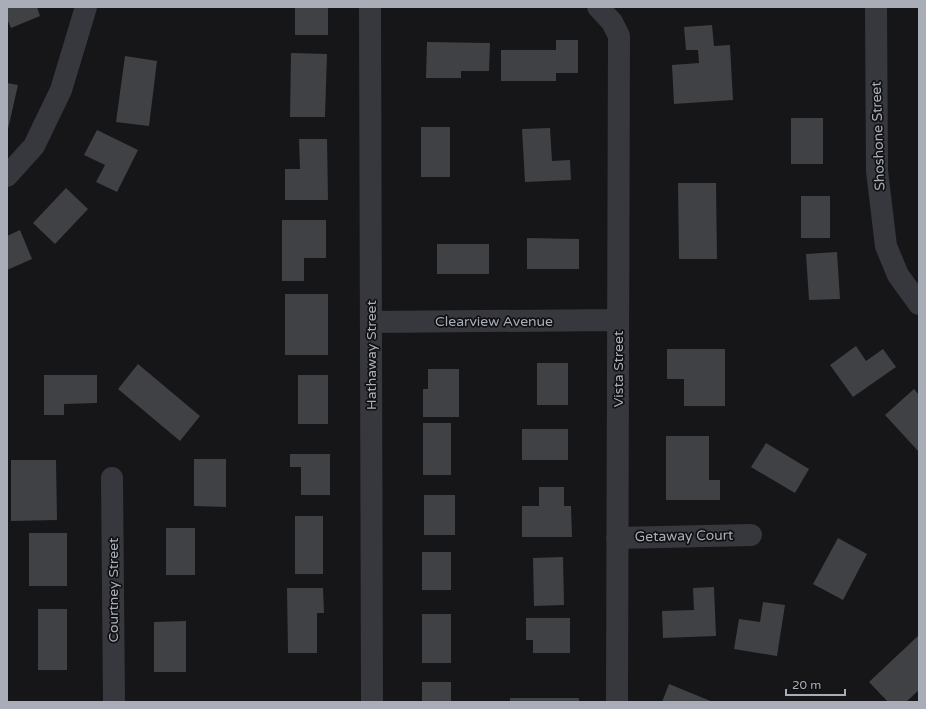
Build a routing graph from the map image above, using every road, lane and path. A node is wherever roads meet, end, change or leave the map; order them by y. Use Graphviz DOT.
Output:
graph roads {
  1 [pos="86,7"];
  2 [pos="370,7"];
  3 [pos="598,7"];
  4 [pos="876,7"];
  5 [pos="7,176"];
  6 [pos="919,304"];
  7 [pos="618,320"];
  8 [pos="371,322"];
  9 [pos="112,478"];
  10 [pos="751,535"];
  11 [pos="617,538"];
  12 [pos="114,702"];
  13 [pos="372,702"];
  14 [pos="617,702"];
  1 -- 5 [label="street"];
  2 -- 8 [label="street, Hathaway Street"];
  3 -- 7 [label="street, Vista Street"];
  4 -- 6 [label="street, Shoshone Street"];
  7 -- 8 [label="street, Clearview Avenue"];
  7 -- 11 [label="street, Vista Street"];
  8 -- 13 [label="street, Hathaway Street"];
  9 -- 12 [label="street, Courtney Street"];
  10 -- 11 [label="street, Getaway Court"];
  11 -- 14 [label="street, Vista Street"];
}
